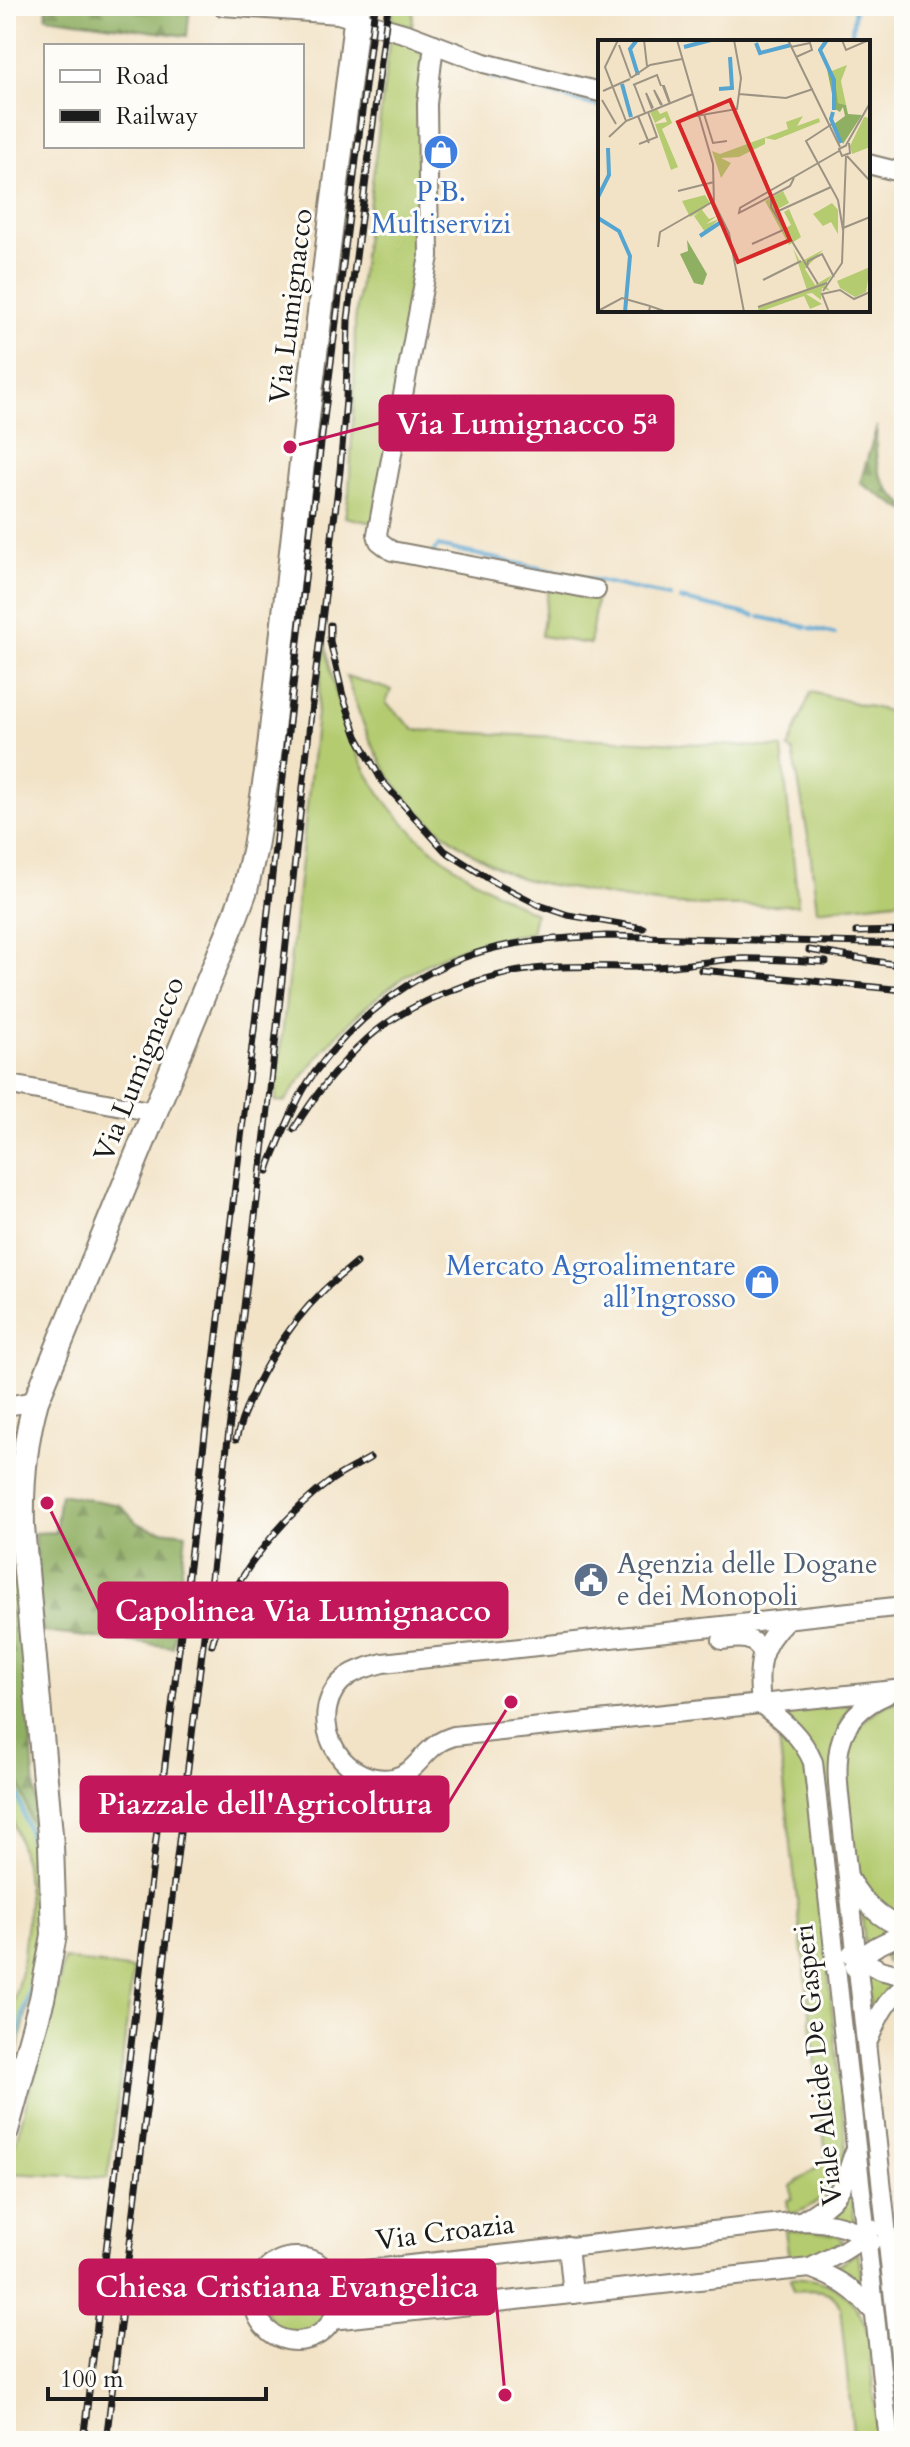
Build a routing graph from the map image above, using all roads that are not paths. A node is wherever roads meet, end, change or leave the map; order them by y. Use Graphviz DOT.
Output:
graph roads {
  1 [pos="223,6"];
  2 [pos="357,13"];
  3 [pos="434,44"];
  4 [pos="598,92"];
  5 [pos="870,164"];
  6 [pos="904,173"];
  7 [pos="596,590"];
  8 [pos="6,1084"];
  9 [pos="154,1112"];
  10 [pos="36,1401"];
  11 [pos="6,1406"];
  12 [pos="904,1606"];
  13 [pos="786,1620"];
  14 [pos="763,1653"];
  15 [pos="462,1655"];
  16 [pos="904,1689"];
  17 [pos="761,1704"];
  18 [pos="848,1876"];
  19 [pos="904,1931"];
  20 [pos="833,1935"];
  21 [pos="858,1960"];
  22 [pos="904,1976"];
  23 [pos="904,1987"];
  24 [pos="840,1991"];
  25 [pos="867,2044"];
  26 [pos="6,2130"];
  27 [pos="856,2146"];
  28 [pos="885,2211"];
  29 [pos="800,2221"];
  30 [pos="865,2236"];
  31 [pos="568,2246"];
  32 [pos="891,2264"];
  33 [pos="810,2268"];
  34 [pos="330,2274"];
  35 [pos="573,2294"];
  36 [pos="874,2312"];
  37 [pos="332,2320"];
  38 [pos="904,2391"];
  39 [pos="889,2441"];
  1 -- 2 [label="street"];
  2 -- 3 [label="street"];
  2 -- 9 [label="main road, Via Lumignacco"];
  3 -- 4 [label="street"];
  3 -- 7 [label="street"];
  5 -- 6 [label="street"];
  8 -- 9 [label="street"];
  9 -- 10 [label="main road, Via Lumignacco"];
  10 -- 11 [label="street"];
  10 -- 26 [label="main road, Via Lumignacco"];
  12 -- 13 [label="street"];
  13 -- 14 [label="street"];
  13 -- 15 [label="street"];
  14 -- 15 [label="street"];
  14 -- 17 [label="street"];
  15 -- 17 [label="street"];
  16 -- 17 [label="street"];
  16 -- 18 [label="street, Viale Alcide De Gasperi"];
  17 -- 20 [label="street, Viale Alcide De Gasperi"];
  18 -- 19 [label="street"];
  18 -- 21 [label="street, Viale Alcide De Gasperi"];
  19 -- 21 [label="street"];
  20 -- 21 [label="street"];
  20 -- 24 [label="street, Viale Alcide De Gasperi"];
  21 -- 22 [label="street"];
  21 -- 24 [label="street"];
  21 -- 25 [label="street, Viale Alcide De Gasperi"];
  23 -- 25 [label="street"];
  24 -- 27 [label="street, Viale Alcide De Gasperi"];
  25 -- 28 [label="street, Viale Alcide De Gasperi"];
  27 -- 29 [label="street, Via Croazia"];
  27 -- 30 [label="street, Viale Alcide De Gasperi"];
  28 -- 30 [label="street"];
  28 -- 32 [label="street, Viale Alcide De Gasperi"];
  29 -- 30 [label="street, Via Croazia"];
  29 -- 31 [label="street, Via Croazia"];
  30 -- 32 [label="street, Via Croazia"];
  30 -- 33 [label="street"];
  30 -- 36 [label="street, Viale Alcide De Gasperi"];
  31 -- 34 [label="street, Via Croazia"];
  31 -- 35 [label="street"];
  32 -- 38 [label="street, Viale Alcide De Gasperi"];
  33 -- 35 [label="street"];
  33 -- 36 [label="street"];
  34 -- 37 [label="street"];
  34 -- 37 [label="street"];
  35 -- 37 [label="street"];
  36 -- 39 [label="street, Viale Alcide De Gasperi"];
}
